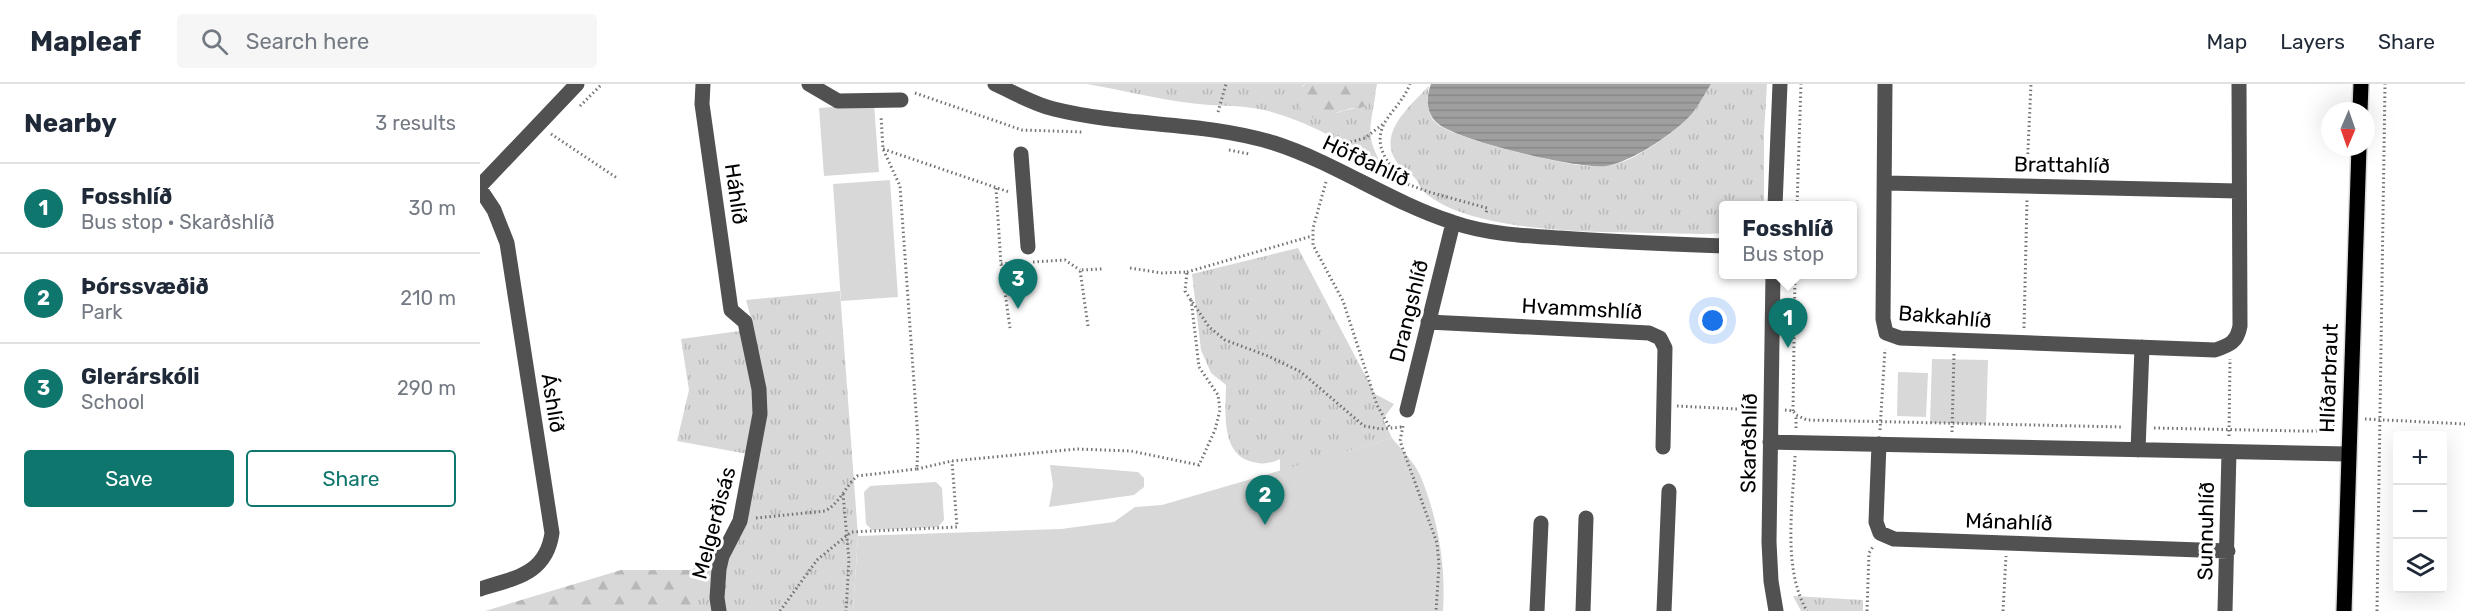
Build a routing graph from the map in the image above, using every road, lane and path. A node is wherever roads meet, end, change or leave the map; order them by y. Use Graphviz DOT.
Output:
graph roads {
  1 [pos="577,84"];
  2 [pos="602,84"];
  3 [pos="703,84"];
  4 [pos="809,84"];
  5 [pos="995,84"];
  6 [pos="1226,84"];
  7 [pos="1410,84"];
  8 [pos="1780,84"];
  9 [pos="1801,84"];
  10 [pos="1885,84"];
  11 [pos="2031,84"];
  12 [pos="2239,84"];
  13 [pos="2361,84"];
  14 [pos="2385,84"];
  15 [pos="903,95"];
  16 [pos="2360,102"];
  17 [pos="1218,112"];
  18 [pos="572,113"];
  19 [pos="1384,122"];
  20 [pos="538,125"];
  21 [pos="557,127"];
  22 [pos="1088,132"];
  23 [pos="551,134"];
  24 [pos="544,142"];
  25 [pos="1224,149"];
  26 [pos="1021,154"];
  27 [pos="1253,155"];
  28 [pos="2359,156"];
  29 [pos="616,178"];
  30 [pos="1886,183"];
  31 [pos="1410,185"];
  32 [pos="2027,185"];
  33 [pos="1336,186"];
  34 [pos="480,188"];
  35 [pos="996,188"];
  36 [pos="2238,191"];
  37 [pos="1025,197"];
  38 [pos="1775,201"];
  39 [pos="1797,201"];
  40 [pos="1453,223"];
  41 [pos="1483,230"];
  42 [pos="1312,236"];
  43 [pos="1719,246"];
  44 [pos="1028,247"];
  45 [pos="1001,264"];
  46 [pos="1130,268"];
  47 [pos="1101,269"];
  48 [pos="1080,270"];
  49 [pos="1187,272"];
  50 [pos="1773,279"];
  51 [pos="1795,279"];
  52 [pos="1191,299"];
  53 [pos="731,310"];
  54 [pos="1428,322"];
  55 [pos="1088,326"];
  56 [pos="1010,328"];
  57 [pos="1886,333"];
  58 [pos="1954,340"];
  59 [pos="2024,343"];
  60 [pos="2230,345"];
  61 [pos="2142,347"];
  62 [pos="1664,406"];
  63 [pos="1407,410"];
  64 [pos="1771,410"];
  65 [pos="1796,415"];
  66 [pos="1402,427"];
  67 [pos="1390,428"];
  68 [pos="1770,442"];
  69 [pos="1795,442"];
  70 [pos="1879,444"];
  71 [pos="1951,446"];
  72 [pos="1663,447"];
  73 [pos="2138,450"];
  74 [pos="2229,452"];
  75 [pos="2347,454"];
  76 [pos="952,461"];
  77 [pos="917,470"];
  78 [pos="1669,491"];
  79 [pos="843,494"];
  80 [pos="1586,518"];
  81 [pos="740,521"];
  82 [pos="1541,523"];
  83 [pos="1880,533"];
  84 [pos="846,537"];
  85 [pos="2006,543"];
  86 [pos="2228,551"];
  87 [pos="480,588"];
  88 [pos="719,611"];
  89 [pos="780,611"];
  90 [pos="846,611"];
  91 [pos="1436,611"];
  92 [pos="1538,611"];
  93 [pos="1583,611"];
  94 [pos="1664,611"];
  95 [pos="1776,611"];
  96 [pos="1807,611"];
  97 [pos="1867,611"];
  98 [pos="2003,611"];
  99 [pos="2225,611"];
  100 [pos="2344,611"];
  101 [pos="2376,611"];
  1 -- 20 [label="street"];
  2 -- 18 [label="path"];
  3 -- 53 [label="street, Háhlíð"];
  4 -- 15 [label="street"];
  5 -- 40 [label="street, Höfðahlíð"];
  6 -- 17 [label="path"];
  7 -- 19 [label="path"];
  8 -- 38 [label="street"];
  9 -- 39 [label="path"];
  10 -- 30 [label="street, Bakkahlíð"];
  11 -- 32 [label="path"];
  12 -- 36 [label="street"];
  13 -- 16 [label="main road"];
  14 -- 101 [label="path"];
  15 -- 22 [label="path"];
  19 -- 31 [label="path"];
  19 -- 31 [label="path"];
  20 -- 23 [label="path"];
  20 -- 34 [label="street"];
  21 -- 23 [label="path"];
  23 -- 24 [label="path"];
  23 -- 29 [label="path"];
  25 -- 27 [label="path"];
  26 -- 37 [label="street"];
  28 -- 75 [label="main road, Hlíðarbraut"];
  30 -- 32 [label="street, Brattahlíð"];
  30 -- 57 [label="street, Bakkahlíð"];
  31 -- 41 [label="path"];
  32 -- 36 [label="street, Brattahlíð"];
  32 -- 59 [label="path"];
  33 -- 42 [label="path"];
  34 -- 87 [label="street, Áshlíð"];
  35 -- 37 [label="path"];
  35 -- 45 [label="path"];
  35 -- 77 [label="path"];
  36 -- 60 [label="street"];
  37 -- 44 [label="street"];
  40 -- 41 [label="street, Höfðahlíð"];
  40 -- 54 [label="street, Drangshlíð"];
  41 -- 43 [label="street, Höfðahlíð"];
  42 -- 49 [label="path"];
  42 -- 67 [label="path"];
  45 -- 48 [label="path"];
  45 -- 56 [label="path"];
  46 -- 49 [label="path"];
  47 -- 48 [label="path"];
  48 -- 55 [label="path"];
  49 -- 52 [label="path"];
  50 -- 64 [label="street, Skarðshlíð"];
  51 -- 64 [label="path"];
  52 -- 67 [label="path"];
  52 -- 76 [label="path"];
  53 -- 81 [label="street, Melgerðisás"];
  54 -- 62 [label="street, Hvammshlíð"];
  54 -- 63 [label="street, Drangshlíð"];
  57 -- 58 [label="street, Bakkahlíð"];
  57 -- 70 [label="path"];
  58 -- 59 [label="street, Bakkahlíð"];
  58 -- 71 [label="path"];
  59 -- 61 [label="street, Bakkahlíð"];
  60 -- 61 [label="street, Bakkahlíð"];
  60 -- 74 [label="path"];
  61 -- 73 [label="street"];
  62 -- 64 [label="path"];
  62 -- 72 [label="street, Hvammshlíð"];
  63 -- 66 [label="path"];
  64 -- 68 [label="street, Skarðshlíð"];
  65 -- 69 [label="path"];
  66 -- 67 [label="path"];
  66 -- 91 [label="path"];
  68 -- 69 [label="street"];
  68 -- 95 [label="street, Skarðshlíð"];
  69 -- 70 [label="street"];
  69 -- 96 [label="path"];
  70 -- 71 [label="street"];
  70 -- 83 [label="street"];
  71 -- 73 [label="street"];
  73 -- 74 [label="street"];
  74 -- 75 [label="street"];
  74 -- 86 [label="street, Sunnuhlíð"];
  75 -- 100 [label="main road, Hlíðarbraut"];
  76 -- 77 [label="path"];
  76 -- 84 [label="path"];
  77 -- 79 [label="path"];
  78 -- 94 [label="street"];
  79 -- 81 [label="path"];
  79 -- 84 [label="path"];
  80 -- 93 [label="street"];
  81 -- 88 [label="street, Melgerðisás"];
  82 -- 92 [label="street"];
  83 -- 85 [label="street, Mánahlíð"];
  83 -- 97 [label="path"];
  84 -- 89 [label="path"];
  84 -- 90 [label="path"];
  85 -- 86 [label="street, Mánahlíð"];
  85 -- 98 [label="path"];
  86 -- 99 [label="street, Sunnuhlíð"];
}
